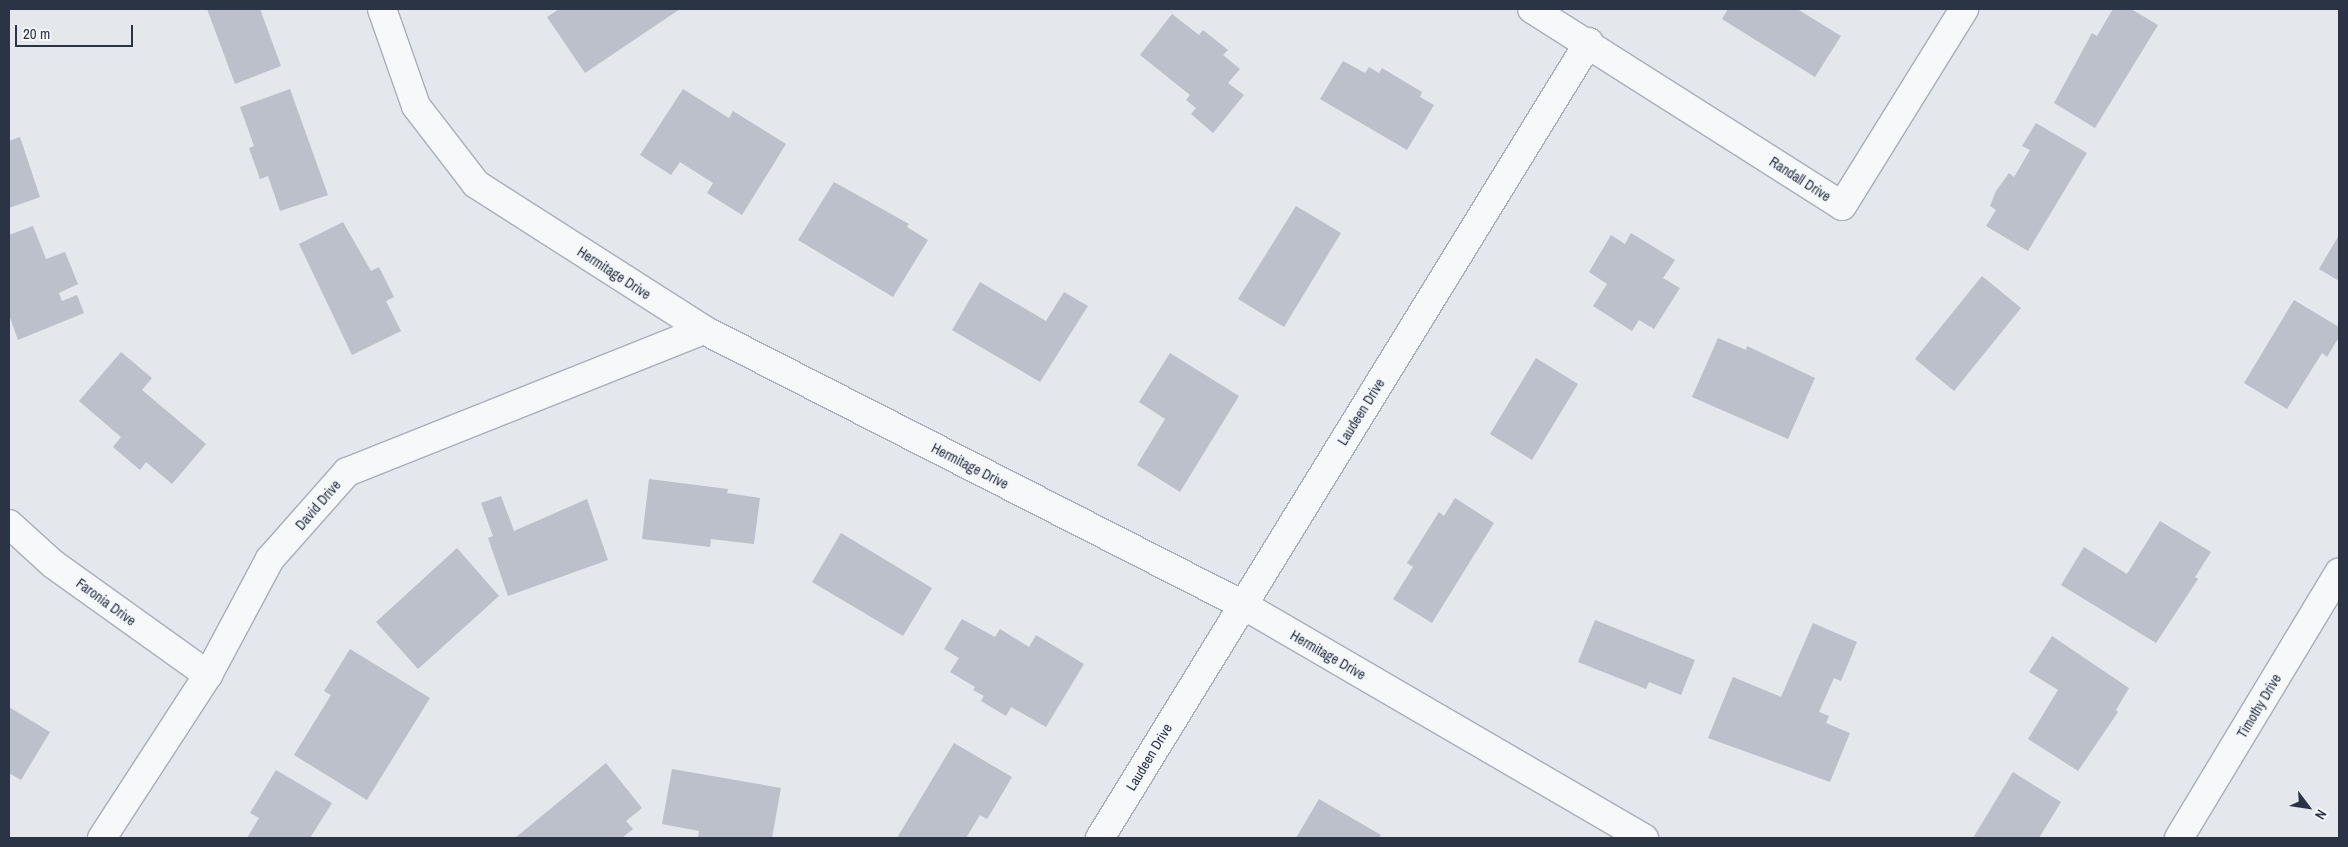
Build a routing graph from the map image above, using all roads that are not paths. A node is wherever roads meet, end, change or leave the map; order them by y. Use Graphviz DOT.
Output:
graph roads {
  1 [pos="382,9"];
  2 [pos="1532,9"];
  3 [pos="1964,9"];
  4 [pos="1589,42"];
  5 [pos="704,330"];
  6 [pos="9,524"];
  7 [pos="2339,574"];
  8 [pos="1243,605"];
  9 [pos="208,675"];
  10 [pos="102,838"];
  11 [pos="1100,838"];
  12 [pos="1644,838"];
  13 [pos="2179,838"];
  1 -- 5 [label="street, Hermitage Drive"];
  2 -- 4 [label="street"];
  3 -- 4 [label="street, Randall Drive"];
  4 -- 8 [label="street, Laudeen Drive"];
  5 -- 8 [label="street, Hermitage Drive"];
  5 -- 9 [label="street, David Drive"];
  6 -- 9 [label="street, Faronia Drive"];
  7 -- 13 [label="street, Timothy Drive"];
  8 -- 11 [label="street, Laudeen Drive"];
  8 -- 12 [label="street, Hermitage Drive"];
  9 -- 10 [label="street, David Drive"];
}
